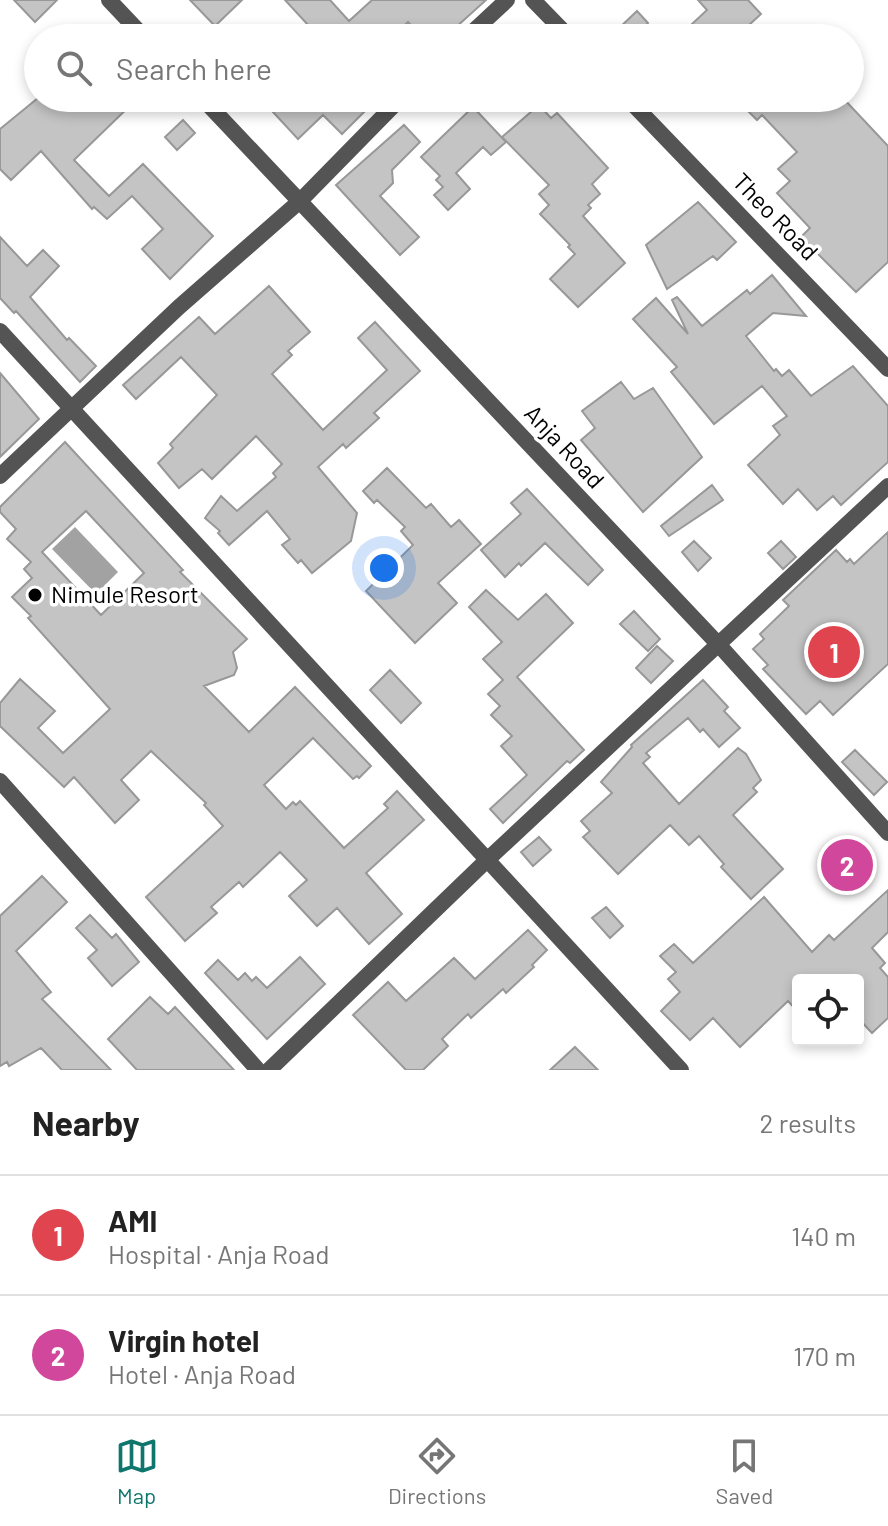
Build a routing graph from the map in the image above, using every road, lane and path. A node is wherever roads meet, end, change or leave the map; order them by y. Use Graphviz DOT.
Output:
graph roads {
  1 [pos="109,0"];
  2 [pos="507,0"];
  3 [pos="533,0"];
  4 [pos="132,24"];
  5 [pos="481,24"];
  6 [pos="556,24"];
  7 [pos="215,112"];
  8 [pos="387,112"];
  9 [pos="640,112"];
  10 [pos="300,201"];
  11 [pos="0,331"];
  12 [pos="888,369"];
  13 [pos="73,408"];
  14 [pos="0,476"];
  15 [pos="888,486"];
  16 [pos="719,645"];
  17 [pos="0,781"];
  18 [pos="888,833"];
  19 [pos="486,861"];
  20 [pos="258,1070"];
  21 [pos="269,1070"];
  22 [pos="681,1070"];
  1 -- 4 [label="street"];
  2 -- 5 [label="street"];
  3 -- 6 [label="street"];
  7 -- 10 [label="street, Anja Road"];
  8 -- 10 [label="street"];
  9 -- 12 [label="street, Theo Road"];
  10 -- 13 [label="street"];
  10 -- 16 [label="street, Anja Road"];
  11 -- 13 [label="street"];
  13 -- 14 [label="street"];
  13 -- 19 [label="street"];
  15 -- 16 [label="street"];
  16 -- 18 [label="street, Anja Road"];
  16 -- 19 [label="street"];
  17 -- 20 [label="street"];
  19 -- 21 [label="street"];
  19 -- 22 [label="street"];
}
